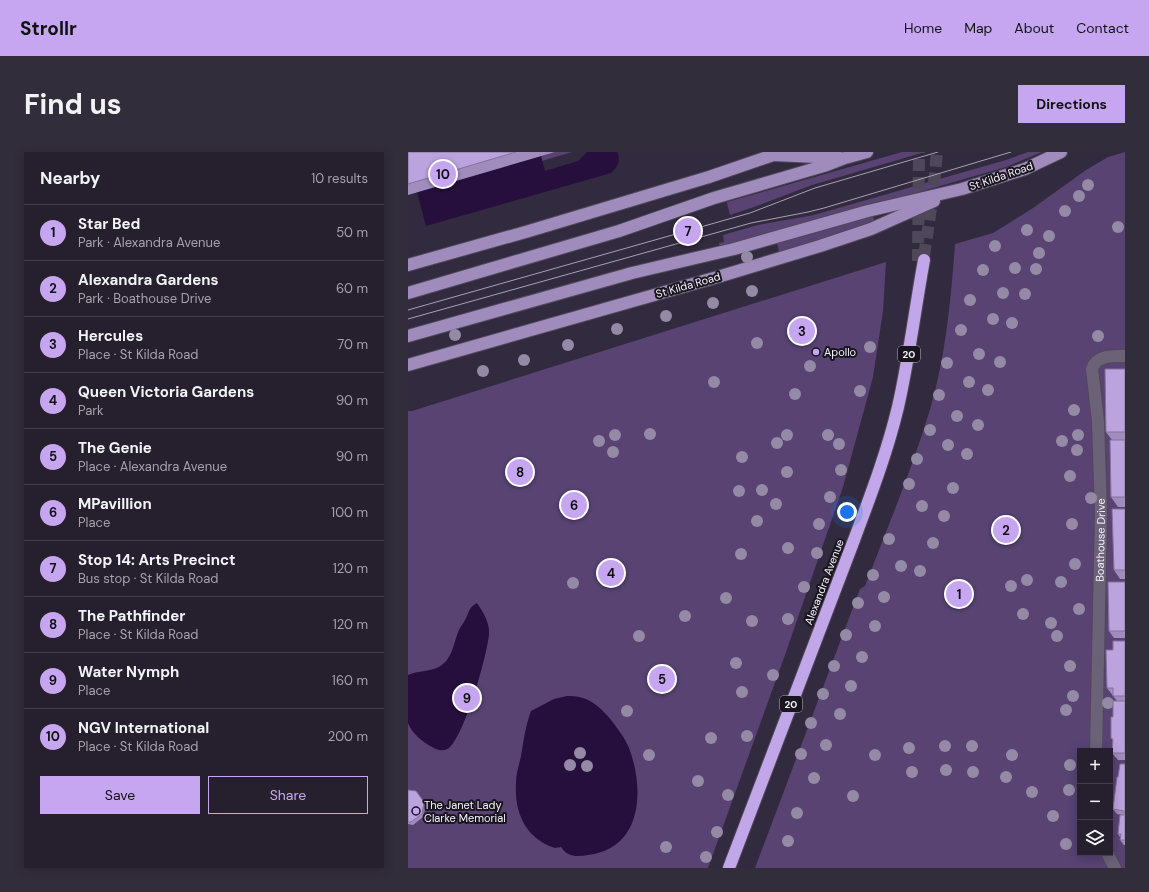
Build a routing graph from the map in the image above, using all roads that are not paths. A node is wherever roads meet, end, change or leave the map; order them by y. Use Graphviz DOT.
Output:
graph roads {
  1 [pos="867,152"];
  2 [pos="1061,152"];
  3 [pos="777,153"];
  4 [pos="845,158"];
  5 [pos="962,189"];
  6 [pos="921,261"];
  7 [pos="408,265"];
  8 [pos="408,293"];
  9 [pos="408,336"];
  10 [pos="1125,356"];
  11 [pos="408,365"];
  12 [pos="1096,748"];
  13 [pos="1108,856"];
  14 [pos="729,868"];
  15 [pos="1115,868"];
  1 -- 4 [label="main road"];
  2 -- 5 [label="main road, St Kilda Road"];
  3 -- 4 [label="main road"];
  3 -- 7 [label="main road"];
  4 -- 8 [label="main road"];
  5 -- 9 [label="main road, St Kilda Road"];
  5 -- 11 [label="main road, St Kilda Road"];
  6 -- 14 [label="highway, Alexandra Avenue / 20"];
  10 -- 12 [label="street, Boathouse Drive"];
  13 -- 15 [label="street"];
}
